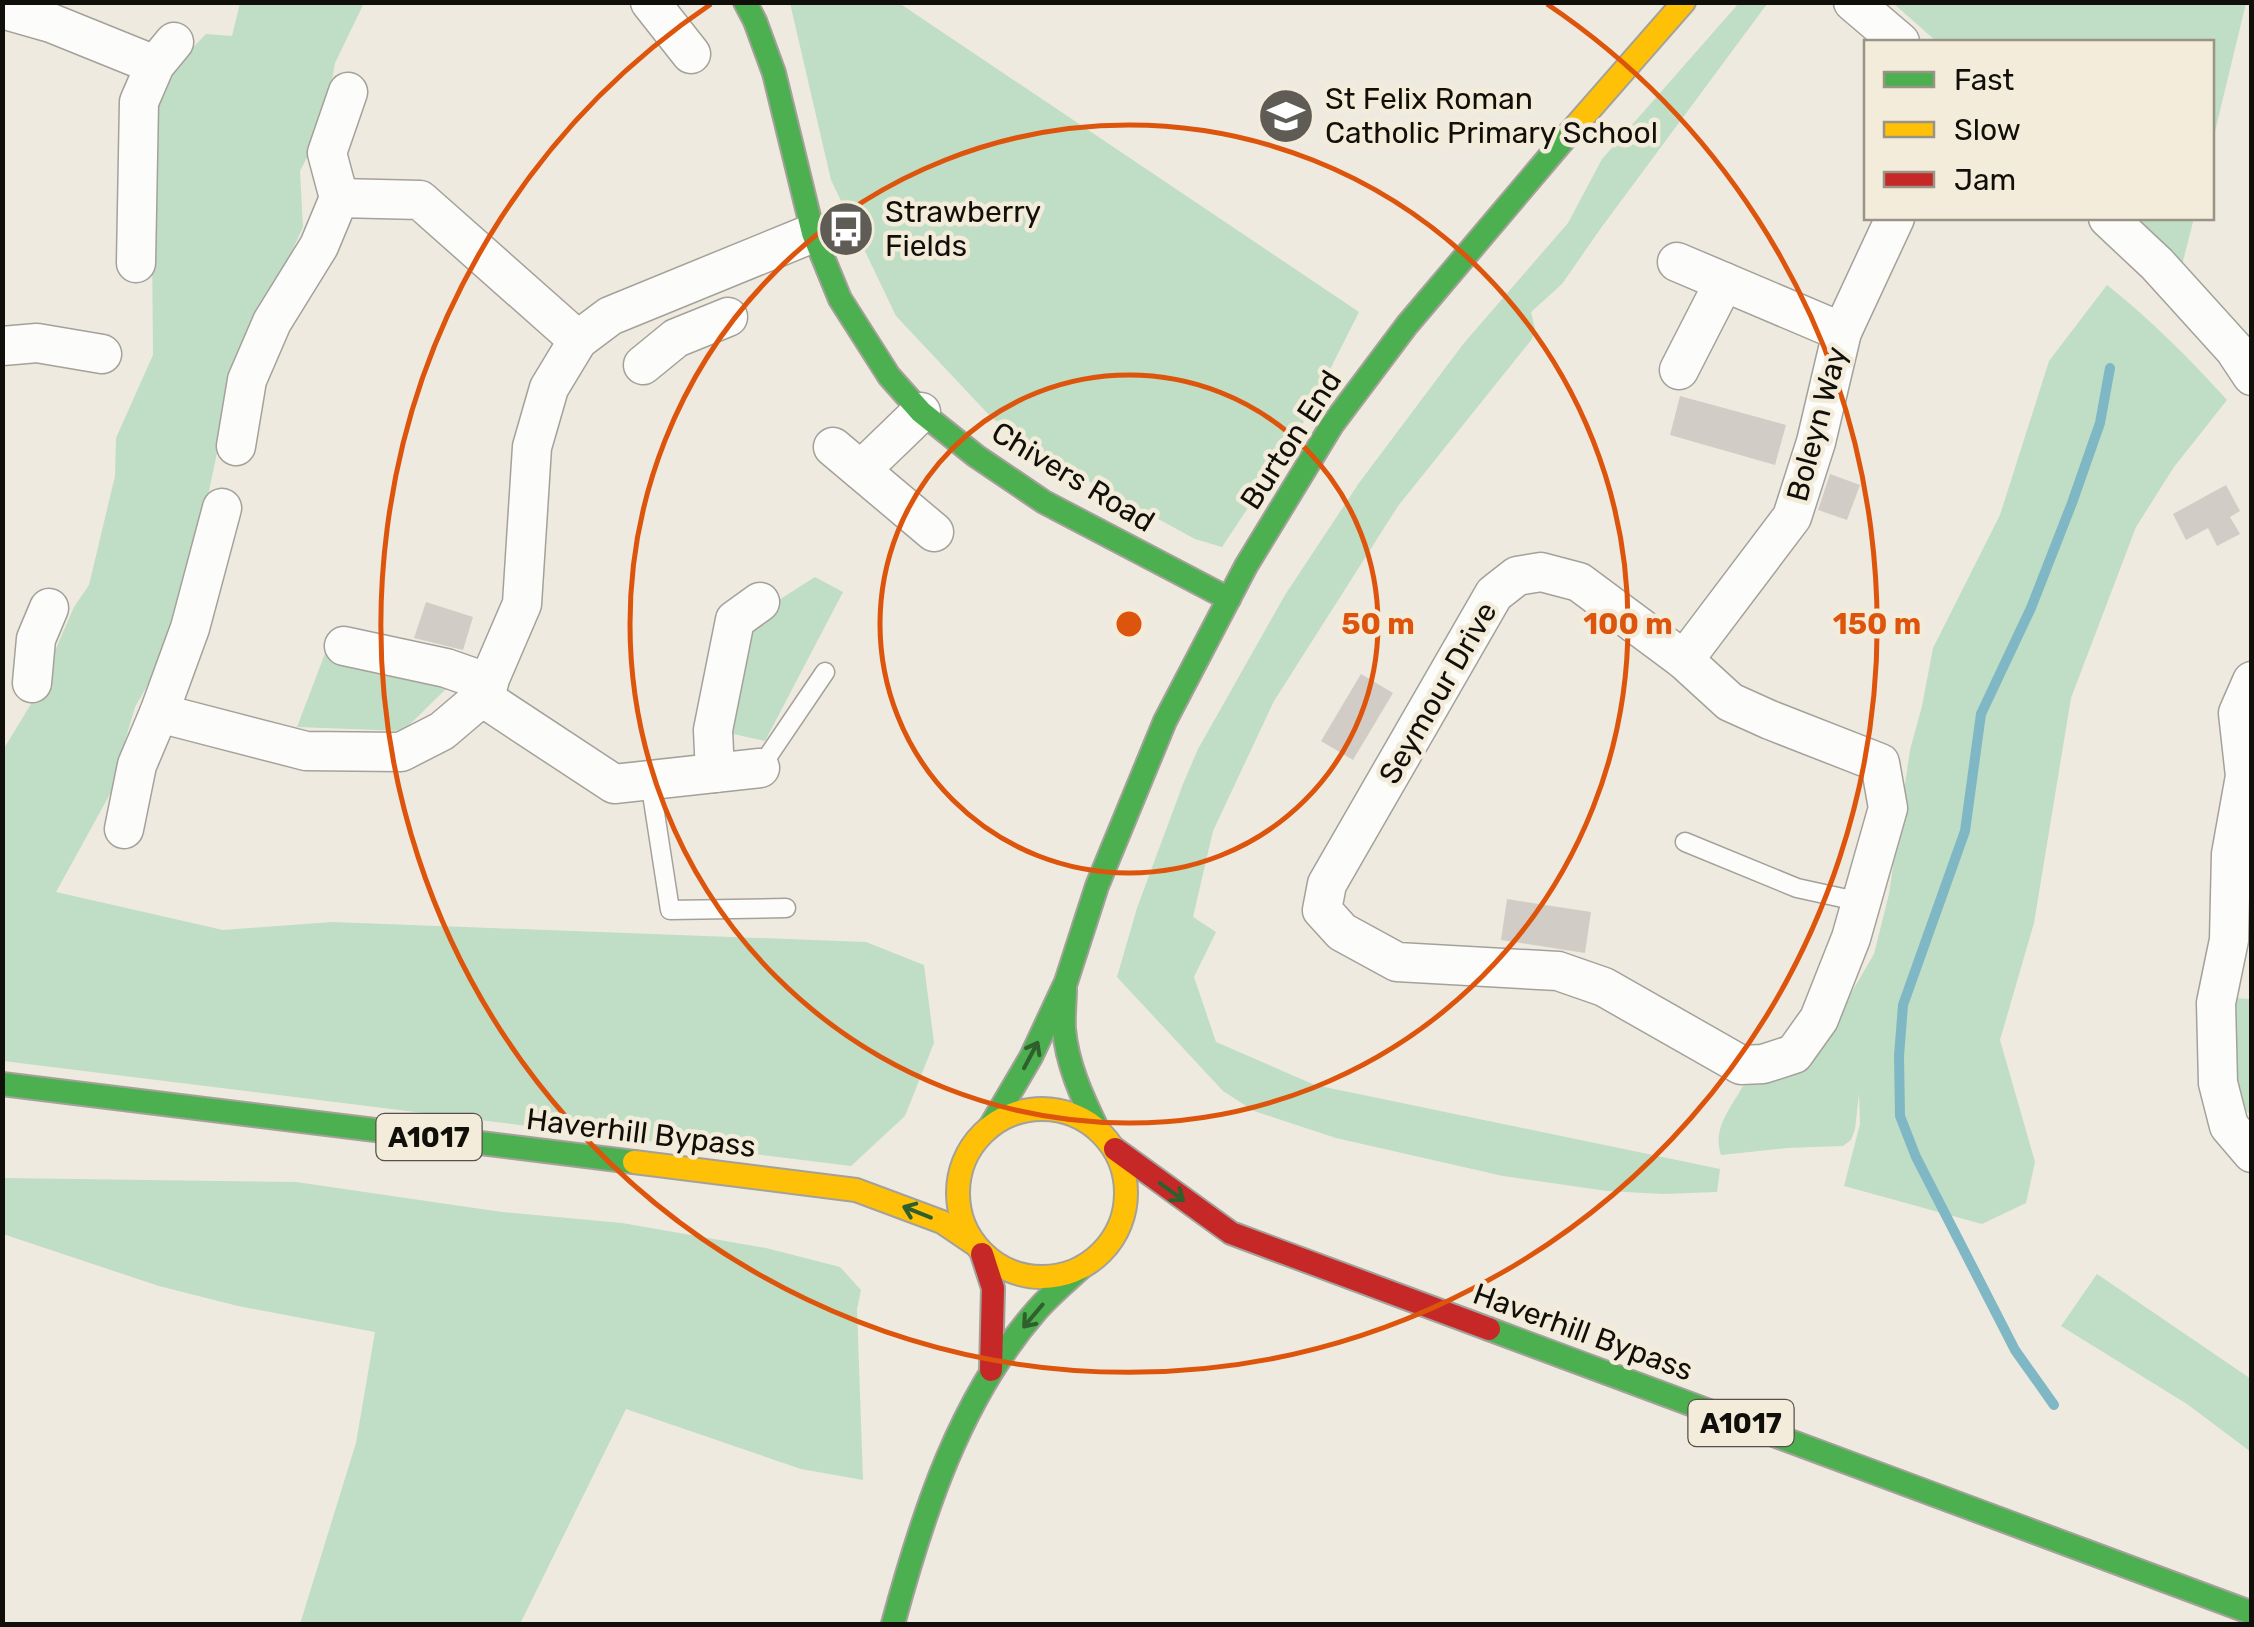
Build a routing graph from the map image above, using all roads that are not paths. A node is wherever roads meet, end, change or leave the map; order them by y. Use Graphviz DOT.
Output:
graph roads {
  1 [pos="650,2"];
  2 [pos="745,2"];
  3 [pos="1684,2"];
  4 [pos="1853,2"];
  5 [pos="2,9"];
  6 [pos="50,13"];
  7 [pos="1898,40"];
  8 [pos="691,54"];
  9 [pos="348,92"];
  10 [pos="339,198"];
  11 [pos="1894,220"];
  12 [pos="2110,220"];
  13 [pos="813,233"];
  14 [pos="136,262"];
  15 [pos="1677,262"];
  16 [pos="1724,282"];
  17 [pos="658,296"];
  18 [pos="728,317"];
  19 [pos="1842,332"];
  20 [pos="676,338"];
  21 [pos="578,340"];
  22 [pos="2,346"];
  23 [pos="2246,353"];
  24 [pos="102,354"];
  25 [pos="644,366"];
  26 [pos="1680,370"];
  27 [pos="920,412"];
  28 [pos="236,446"];
  29 [pos="222,508"];
  30 [pos="934,532"];
  31 [pos="1229,599"];
  32 [pos="760,602"];
  33 [pos="29,627"];
  34 [pos="344,646"];
  35 [pos="1684,660"];
  36 [pos="824,672"];
  37 [pos="2252,682"];
  38 [pos="32,683"];
  39 [pos="486,690"];
  40 [pos="159,713"];
  41 [pos="760,768"];
  42 [pos="714,773"];
  43 [pos="650,781"];
  44 [pos="124,829"];
  45 [pos="1685,842"];
  46 [pos="1861,902"];
  47 [pos="786,908"];
  48 [pos="1066,982"];
  49 [pos="2,1084"];
  50 [pos="1097,1128"];
  51 [pos="984,1132"];
  52 [pos="1114,1149"];
  53 [pos="2252,1153"];
  54 [pos="936,1160"];
  55 [pos="883,1180"];
  56 [pos="856,1190"];
  57 [pos="1194,1230"];
  58 [pos="1231,1232"];
  59 [pos="1134,1239"];
  60 [pos="978,1248"];
  61 [pos="1104,1251"];
  62 [pos="1082,1268"];
  63 [pos="991,1370"];
  64 [pos="2252,1614"];
  65 [pos="893,1624"];
  1 -- 8 [label="street"];
  2 -- 13 [label="main road, Chivers Road"];
  3 -- 31 [label="main road, Burton End"];
  4 -- 7 [label="street"];
  5 -- 6 [label="street"];
  6 -- 14 [label="street"];
  9 -- 10 [label="street"];
  10 -- 21 [label="street"];
  10 -- 28 [label="street"];
  11 -- 19 [label="street, Boleyn Way"];
  12 -- 23 [label="street"];
  13 -- 17 [label="street"];
  13 -- 27 [label="main road, Chivers Road"];
  15 -- 16 [label="street, Boleyn Way"];
  16 -- 19 [label="street, Boleyn Way"];
  16 -- 26 [label="street"];
  17 -- 20 [label="street"];
  17 -- 21 [label="street"];
  18 -- 20 [label="street"];
  19 -- 35 [label="street, Boleyn Way"];
  20 -- 25 [label="street"];
  21 -- 39 [label="street"];
  22 -- 24 [label="street"];
  27 -- 30 [label="street"];
  27 -- 31 [label="main road, Chivers Road"];
  29 -- 40 [label="street"];
  31 -- 48 [label="main road, Burton End"];
  32 -- 42 [label="street"];
  33 -- 38 [label="street"];
  34 -- 39 [label="street"];
  35 -- 46 [label="street, Seymour Drive"];
  35 -- 46 [label="street, Seymour Drive"];
  36 -- 41 [label="lane"];
  37 -- 53 [label="street"];
  39 -- 40 [label="street"];
  39 -- 43 [label="street"];
  40 -- 44 [label="street"];
  41 -- 42 [label="street"];
  42 -- 43 [label="street"];
  43 -- 47 [label="lane"];
  45 -- 46 [label="lane"];
  48 -- 50 [label="main road, Burton End"];
  51 -- 48 [label="main road, Burton End, one-way"];
  49 -- 56 [label="main road, Haverhill Bypass / A1017"];
  50 -- 51 [label="main road"];
  50 -- 52 [label="main road"];
  51 -- 54 [label="main road"];
  51 -- 60 [label="main road"];
  52 -- 58 [label="main road, Haverhill Bypass / A1017, one-way"];
  52 -- 61 [label="main road"];
  55 -- 56 [label="main road, Haverhill Bypass / A1017"];
  60 -- 56 [label="main road, Haverhill Bypass / A1017, one-way"];
  57 -- 58 [label="main road, Haverhill Bypass / A1017"];
  58 -- 64 [label="main road, Haverhill Bypass / A1017"];
  59 -- 61 [label="main road"];
  60 -- 62 [label="main road"];
  60 -- 63 [label="main road"];
  61 -- 62 [label="main road"];
  62 -- 63 [label="main road, one-way"];
  63 -- 65 [label="main road"];
}
